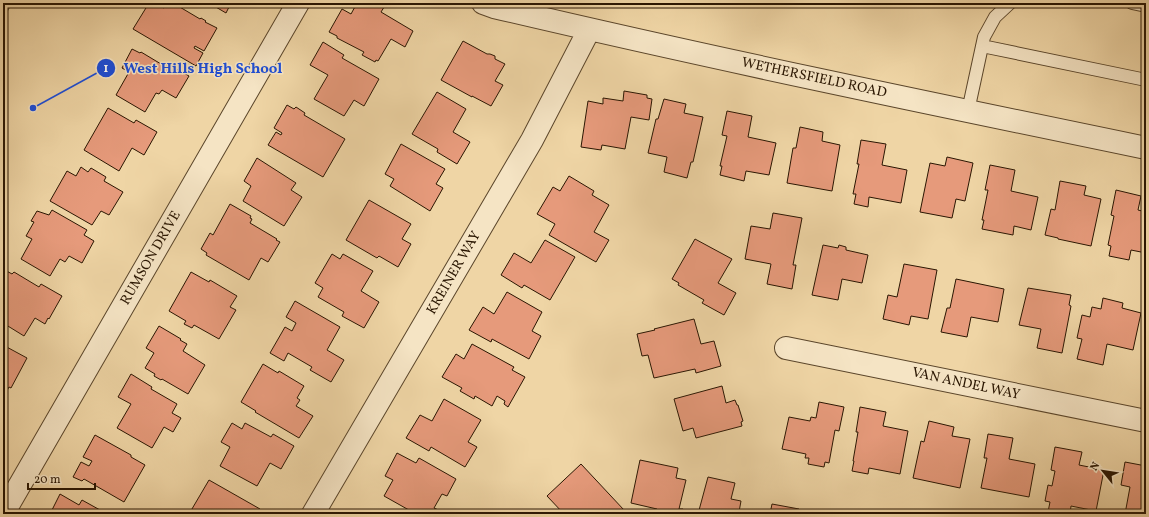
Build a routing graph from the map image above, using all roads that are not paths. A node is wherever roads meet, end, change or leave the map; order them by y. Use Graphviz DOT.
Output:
graph roads {
  1 [pos="298,3"];
  2 [pos="483,3"];
  3 [pos="1010,3"];
  4 [pos="1132,3"];
  5 [pos="1146,6"];
  6 [pos="589,30"];
  7 [pos="982,46"];
  8 [pos="1146,80"];
  9 [pos="968,111"];
  10 [pos="1146,148"];
  11 [pos="786,348"];
  12 [pos="1146,421"];
  13 [pos="3,514"];
  14 [pos="313,514"];
  1 -- 13 [label="street, RUMSON DRIVE"];
  2 -- 6 [label="street, WETHERSFIELD ROAD"];
  3 -- 7 [label="lane"];
  4 -- 5 [label="lane"];
  6 -- 9 [label="street, WETHERSFIELD ROAD"];
  6 -- 14 [label="street, KREINER WAY"];
  7 -- 8 [label="lane"];
  7 -- 9 [label="lane"];
  9 -- 10 [label="street, WETHERSFIELD ROAD"];
  11 -- 12 [label="street, VAN ANDEL WAY"];
}
